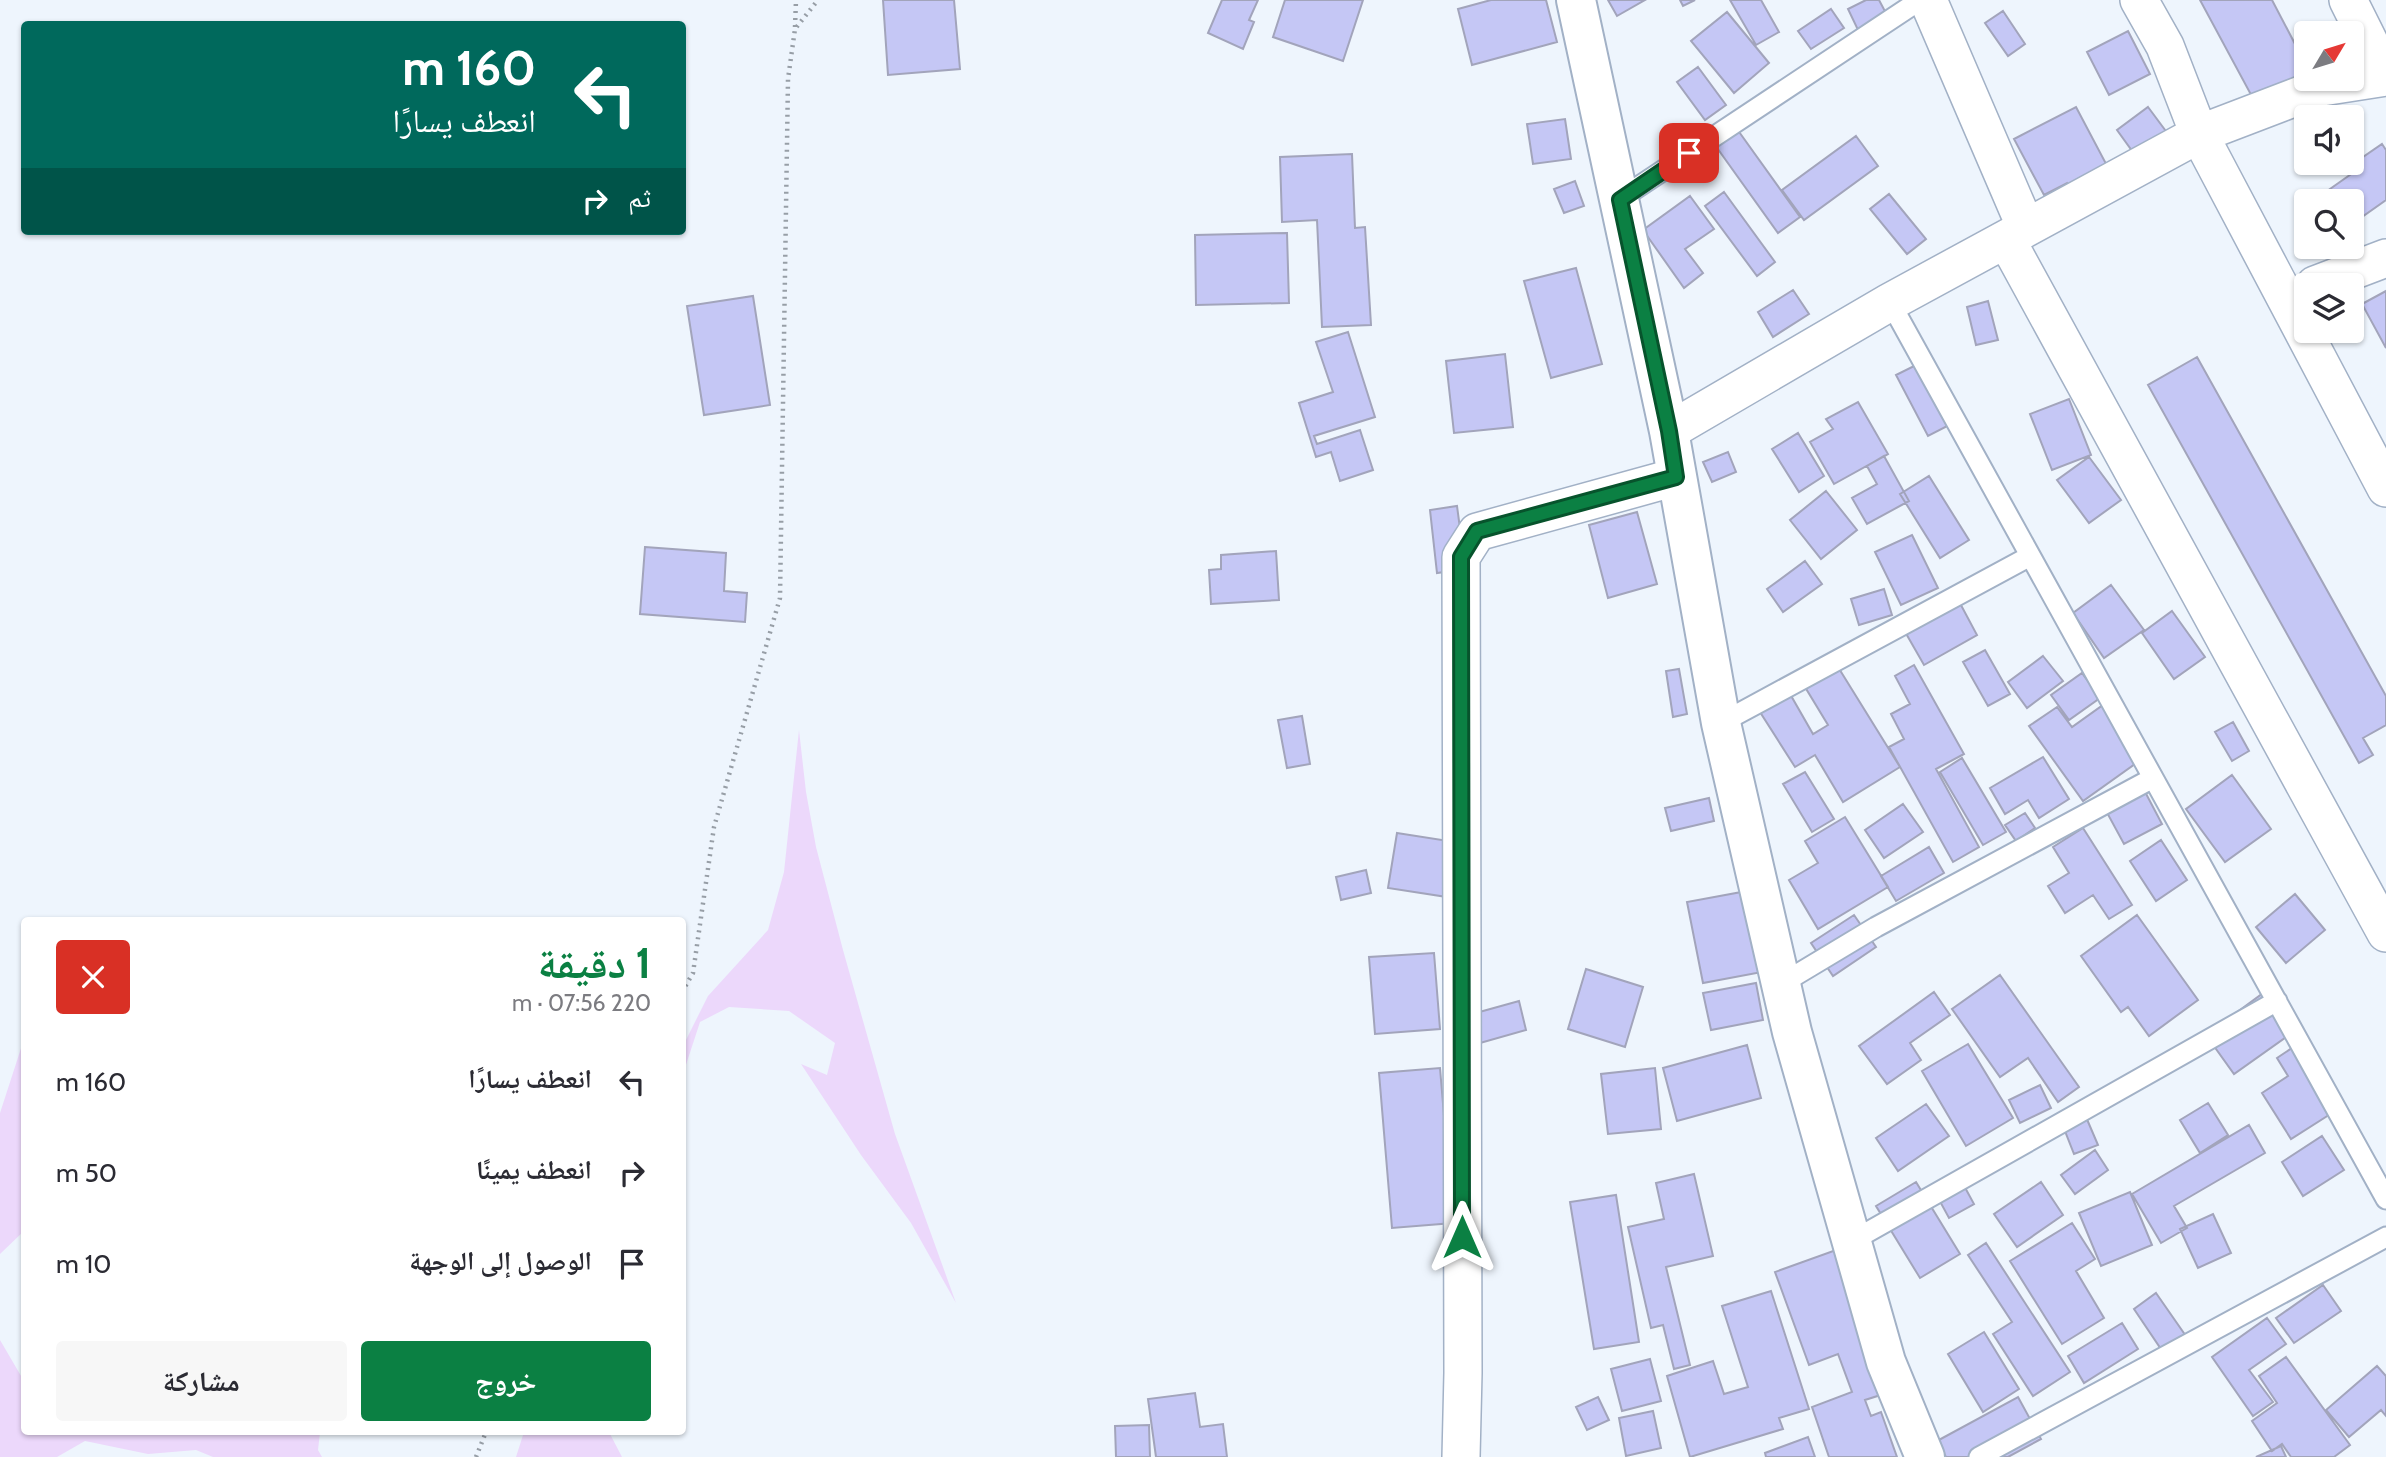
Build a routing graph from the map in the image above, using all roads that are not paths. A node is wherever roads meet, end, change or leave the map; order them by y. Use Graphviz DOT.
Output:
graph roads {
  1 [pos="1576,0"];
  2 [pos="1920,0"];
  3 [pos="1928,0"];
  4 [pos="2139,0"];
  5 [pos="2348,0"];
  6 [pos="2386,76"];
  7 [pos="2199,134"];
  8 [pos="1620,200"];
  9 [pos="2016,234"];
  10 [pos="2386,258"];
  11 [pos="2347,273"];
  12 [pos="2294,278"];
  13 [pos="1890,302"];
  14 [pos="2324,343"];
  15 [pos="1669,431"];
  16 [pos="1676,477"];
  17 [pos="2386,488"];
  18 [pos="2030,556"];
  19 [pos="1721,723"];
  20 [pos="2153,778"];
  21 [pos="2386,933"];
  22 [pos="1781,984"];
  23 [pos="2277,1001"];
  24 [pos="2386,1199"];
  25 [pos="2386,1237"];
  26 [pos="1852,1241"];
  27 [pos="1461,1457"];
  28 [pos="1925,1457"];
  29 [pos="1979,1457"];
  1 -- 8 [label="street"];
  2 -- 8 [label="lane"];
  3 -- 9 [label="street"];
  4 -- 7 [label="street"];
  5 -- 6 [label="street"];
  6 -- 7 [label="street"];
  7 -- 9 [label="street"];
  7 -- 12 [label="street"];
  8 -- 15 [label="street"];
  9 -- 13 [label="street"];
  9 -- 21 [label="street"];
  10 -- 11 [label="street"];
  13 -- 15 [label="street"];
  13 -- 18 [label="lane"];
  14 -- 17 [label="street"];
  15 -- 16 [label="street"];
  16 -- 19 [label="street"];
  16 -- 27 [label="street"];
  18 -- 19 [label="lane"];
  18 -- 20 [label="lane"];
  19 -- 22 [label="street"];
  20 -- 22 [label="lane"];
  20 -- 23 [label="lane"];
  22 -- 26 [label="street"];
  23 -- 24 [label="lane"];
  23 -- 26 [label="lane"];
  25 -- 29 [label="lane"];
  26 -- 28 [label="street"];
}
